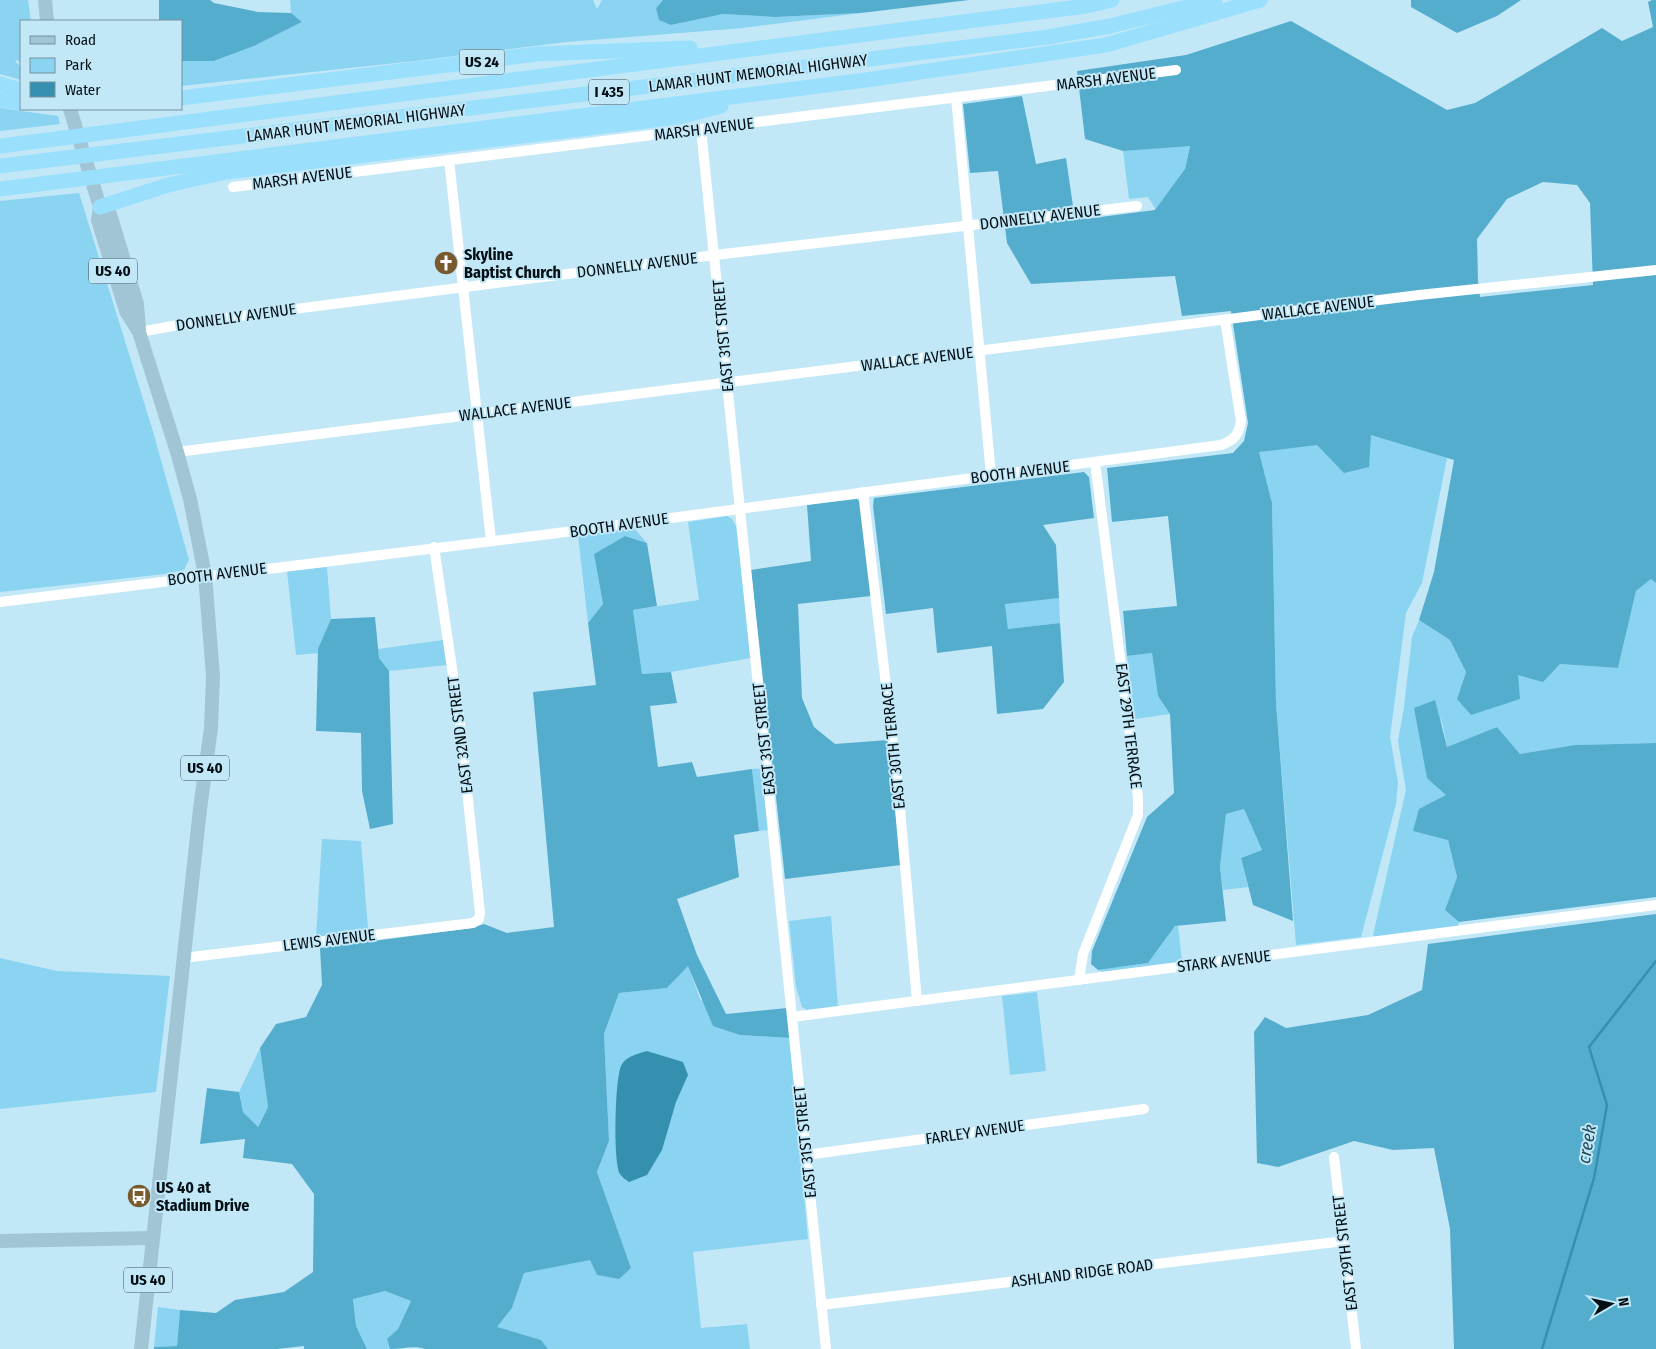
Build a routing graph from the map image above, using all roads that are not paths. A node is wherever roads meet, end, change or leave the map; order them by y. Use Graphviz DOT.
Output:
graph roads {
  1 [pos="45,0"];
  2 [pos="1112,0"];
  3 [pos="1215,0"];
  4 [pos="1260,0"];
  5 [pos="47,20"];
  6 [pos="724,52"];
  7 [pos="1176,70"];
  8 [pos="0,84"];
  9 [pos="20,90"];
  10 [pos="752,94"];
  11 [pos="956,97"];
  12 [pos="182,98"];
  13 [pos="0,100"];
  14 [pos="20,103"];
  15 [pos="70,110"];
  16 [pos="702,129"];
  17 [pos="0,146"];
  18 [pos="449,160"];
  19 [pos="0,166"];
  20 [pos="233,186"];
  21 [pos="0,189"];
  22 [pos="98,201"];
  23 [pos="1137,206"];
  24 [pos="969,225"];
  25 [pos="715,255"];
  26 [pos="1656,270"];
  27 [pos="464,288"];
  28 [pos="1225,320"];
  29 [pos="139,332"];
  30 [pos="980,352"];
  31 [pos="727,382"];
  32 [pos="478,413"];
  33 [pos="178,452"];
  34 [pos="1095,462"];
  35 [pos="991,475"];
  36 [pos="863,492"];
  37 [pos="740,508"];
  38 [pos="491,541"];
  39 [pos="434,547"];
  40 [pos="205,576"];
  41 [pos="0,602"];
  42 [pos="1656,905"];
  43 [pos="475,922"];
  44 [pos="183,958"];
  45 [pos="1079,980"];
  46 [pos="918,1001"];
  47 [pos="792,1017"];
  48 [pos="1144,1109"];
  49 [pos="806,1155"];
  50 [pos="1334,1157"];
  51 [pos="152,1238"];
  52 [pos="0,1241"];
  53 [pos="1344,1241"];
  54 [pos="821,1304"];
  55 [pos="141,1349"];
  56 [pos="826,1349"];
  57 [pos="1356,1349"];
  1 -- 5 [label="main road"];
  2 -- 6 [label="highway, LAMAR HUNT MEMORIAL HIGHWAY / I 435"];
  3 -- 19 [label="highway, LAMAR HUNT MEMORIAL HIGHWAY / I 435"];
  4 -- 10 [label="highway"];
  6 -- 12 [label="highway, US 24"];
  6 -- 17 [label="highway, LAMAR HUNT MEMORIAL HIGHWAY / I 435"];
  7 -- 11 [label="street, MARSH AVENUE"];
  8 -- 9 [label="highway"];
  10 -- 21 [label="highway"];
  10 -- 22 [label="highway"];
  11 -- 16 [label="street, MARSH AVENUE"];
  11 -- 24 [label="street"];
  13 -- 14 [label="highway"];
  15 -- 22 [label="main road, US 40"];
  16 -- 18 [label="street, MARSH AVENUE"];
  16 -- 25 [label="street, EAST 31ST STREET"];
  18 -- 20 [label="street, MARSH AVENUE"];
  18 -- 27 [label="street"];
  22 -- 29 [label="main road, US 40"];
  23 -- 24 [label="street, DONNELLY AVENUE"];
  24 -- 25 [label="street, DONNELLY AVENUE"];
  24 -- 30 [label="street"];
  25 -- 27 [label="street, DONNELLY AVENUE"];
  25 -- 31 [label="street, EAST 31ST STREET"];
  26 -- 28 [label="street, WALLACE AVENUE"];
  27 -- 29 [label="street, DONNELLY AVENUE"];
  27 -- 32 [label="street"];
  28 -- 30 [label="street, WALLACE AVENUE"];
  28 -- 34 [label="street, BOOTH AVENUE"];
  29 -- 33 [label="main road, US 40"];
  30 -- 31 [label="street, WALLACE AVENUE"];
  30 -- 35 [label="street"];
  31 -- 32 [label="street, WALLACE AVENUE"];
  31 -- 37 [label="street, EAST 31ST STREET"];
  32 -- 33 [label="street, WALLACE AVENUE"];
  32 -- 38 [label="street"];
  33 -- 40 [label="main road, US 40"];
  34 -- 35 [label="street, BOOTH AVENUE"];
  34 -- 45 [label="street, EAST 29TH TERRACE"];
  35 -- 36 [label="street, BOOTH AVENUE"];
  36 -- 37 [label="street, BOOTH AVENUE"];
  36 -- 46 [label="street, EAST 30TH TERRACE"];
  37 -- 38 [label="street, BOOTH AVENUE"];
  37 -- 47 [label="street, EAST 31ST STREET"];
  38 -- 39 [label="street, BOOTH AVENUE"];
  39 -- 40 [label="street, BOOTH AVENUE"];
  39 -- 43 [label="street, EAST 32ND STREET"];
  40 -- 41 [label="street, BOOTH AVENUE"];
  40 -- 44 [label="main road, US 40"];
  42 -- 45 [label="street, STARK AVENUE"];
  43 -- 44 [label="street, LEWIS AVENUE"];
  44 -- 51 [label="main road, US 40"];
  45 -- 46 [label="street, STARK AVENUE"];
  46 -- 47 [label="street, STARK AVENUE"];
  47 -- 49 [label="street, EAST 31ST STREET"];
  48 -- 49 [label="street, FARLEY AVENUE"];
  49 -- 54 [label="street, EAST 31ST STREET"];
  50 -- 53 [label="street, EAST 29TH STREET"];
  51 -- 52 [label="main road"];
  51 -- 55 [label="main road, US 40"];
  53 -- 54 [label="street, ASHLAND RIDGE ROAD"];
  53 -- 57 [label="street, EAST 29TH STREET"];
  54 -- 56 [label="street, EAST 31ST STREET"];
}
